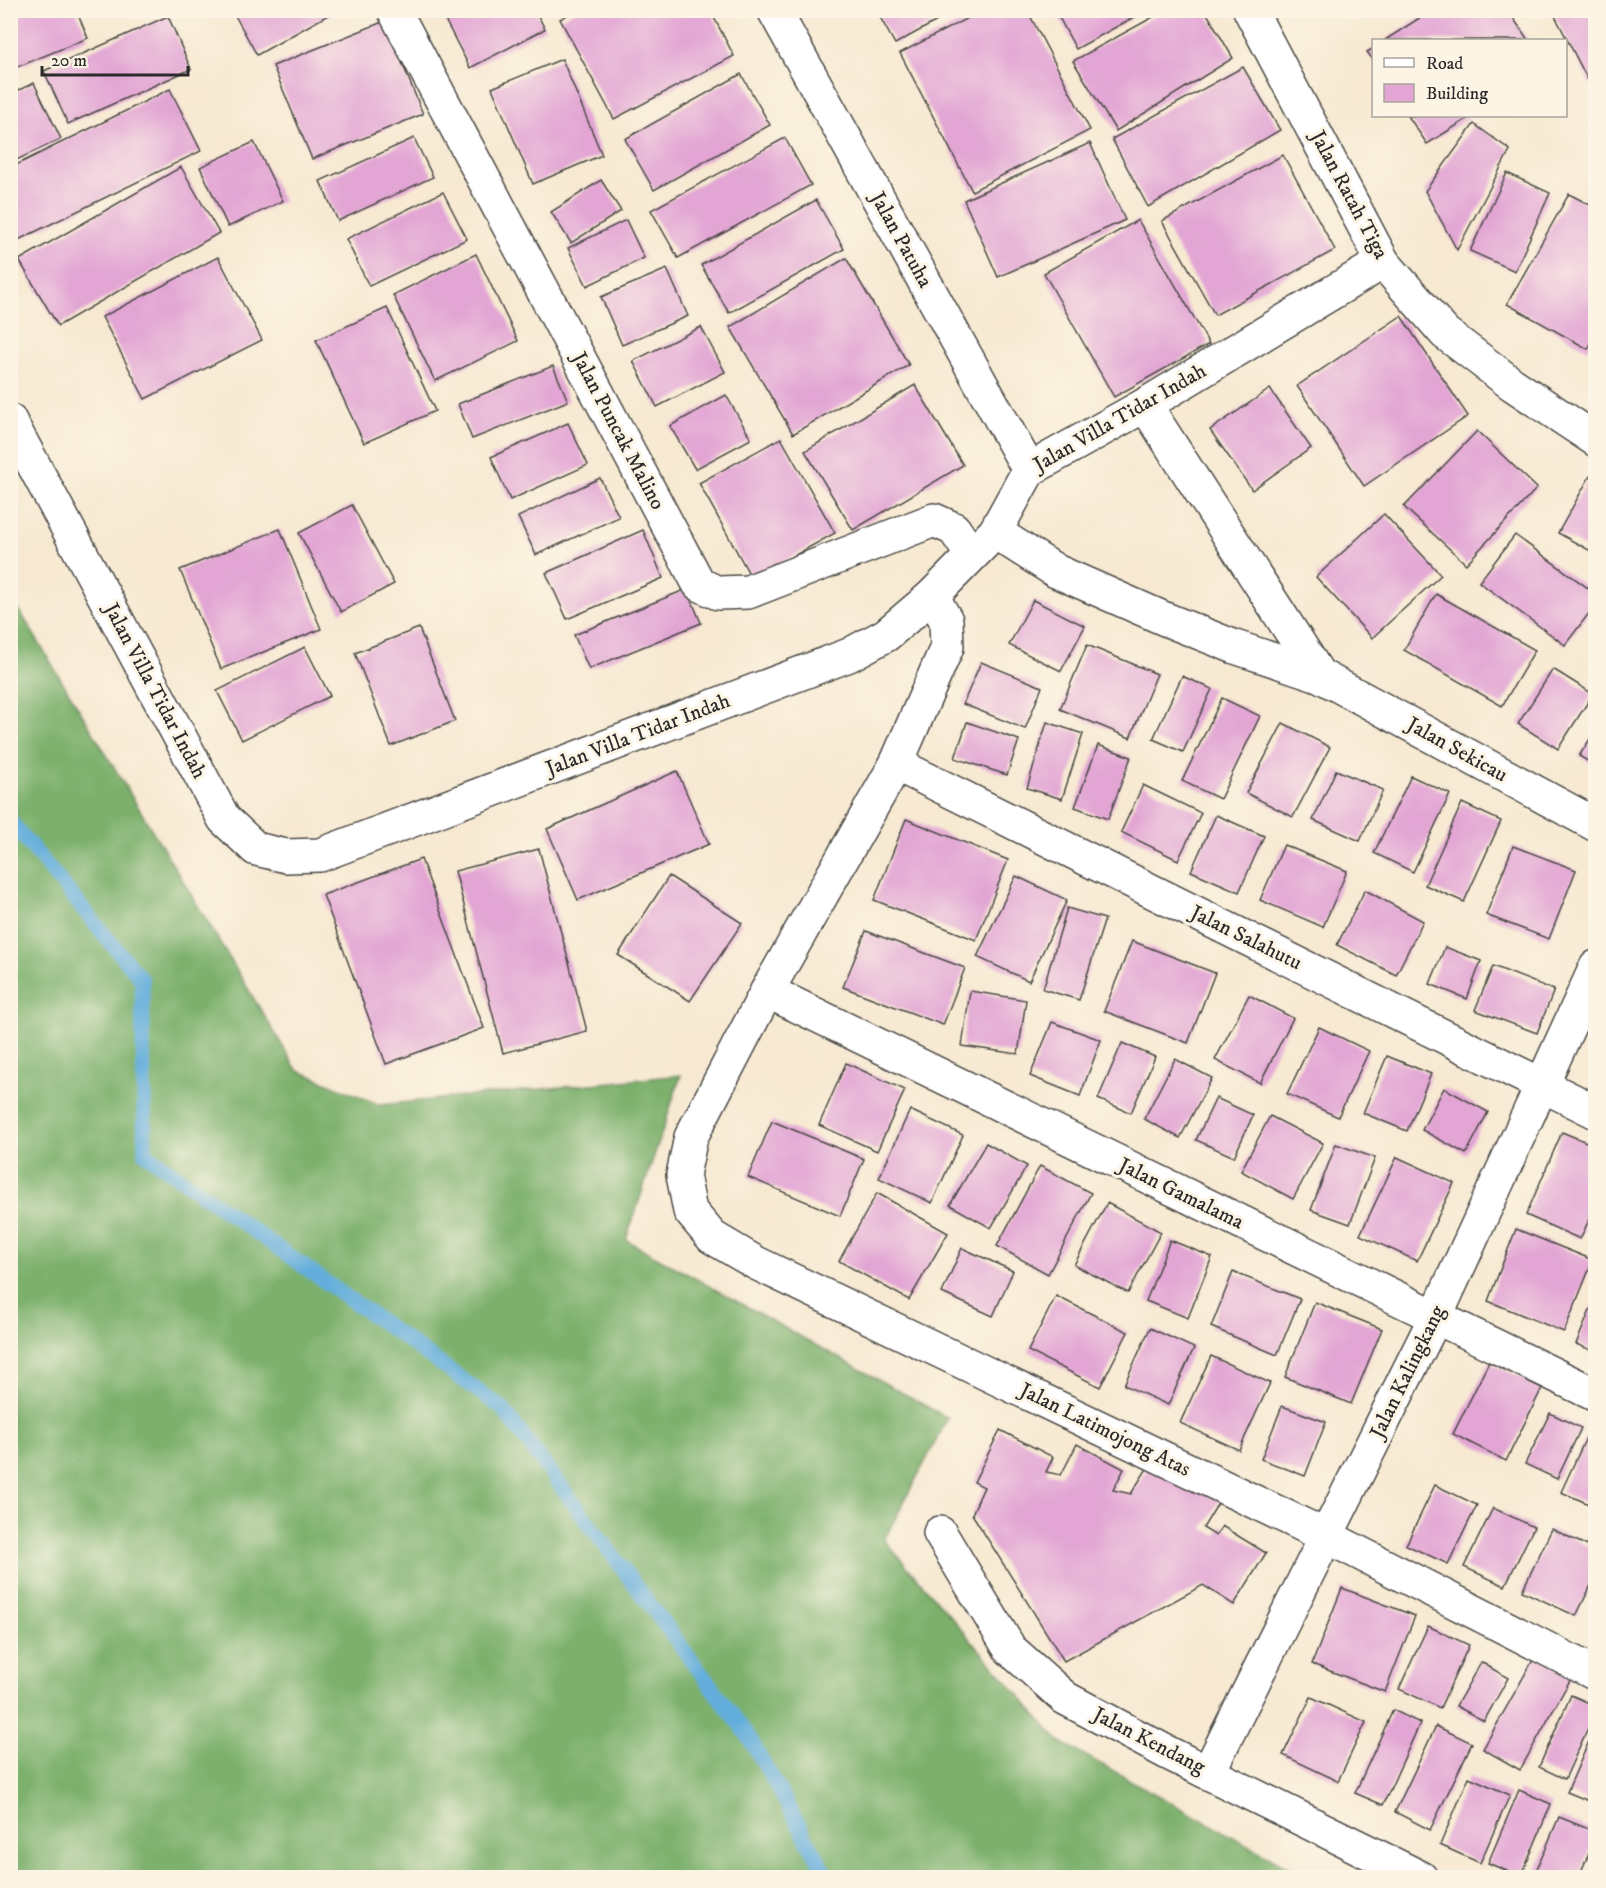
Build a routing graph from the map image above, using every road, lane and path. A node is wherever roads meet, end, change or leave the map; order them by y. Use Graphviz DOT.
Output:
graph roads {
  1 [pos="394,10"];
  2 [pos="774,10"];
  3 [pos="1250,10"];
  4 [pos="1383,262"];
  5 [pos="1145,405"];
  6 [pos="10,421"];
  7 [pos="1596,440"];
  8 [pos="1029,470"];
  9 [pos="994,532"];
  10 [pos="971,554"];
  11 [pos="932,596"];
  12 [pos="1319,675"];
  13 [pos="896,764"];
  14 [pos="1596,825"];
  15 [pos="1596,967"];
  16 [pos="767,991"];
  17 [pos="1543,1085"];
  18 [pos="1596,1112"];
  19 [pos="1435,1318"];
  20 [pos="1596,1395"];
  21 [pos="940,1533"];
  22 [pos="1326,1536"];
  23 [pos="1596,1674"];
  24 [pos="1209,1771"];
  25 [pos="1421,1878"];
  1 -- 10 [label="street, Jalan Puncak Malino"];
  2 -- 8 [label="street, Jalan Patuha"];
  3 -- 4 [label="street, Jalan Ratah Tiga"];
  4 -- 5 [label="street, Jalan Villa Tidar Indah"];
  4 -- 7 [label="street, Jalan Ratah Tiga"];
  5 -- 8 [label="street, Jalan Villa Tidar Indah"];
  5 -- 12 [label="street"];
  6 -- 11 [label="street, Jalan Villa Tidar Indah"];
  8 -- 9 [label="street, Jalan Villa Tidar Indah"];
  9 -- 10 [label="street, Jalan Villa Tidar Indah"];
  9 -- 12 [label="street, Jalan Sekicau"];
  10 -- 11 [label="street, Jalan Villa Tidar Indah"];
  11 -- 13 [label="street, Jalan Latimojong Atas"];
  12 -- 14 [label="street, Jalan Sekicau"];
  13 -- 16 [label="street, Jalan Latimojong Atas"];
  13 -- 17 [label="street, Jalan Salahutu"];
  15 -- 17 [label="street, Jalan Kalingkang"];
  16 -- 19 [label="street, Jalan Gamalama"];
  16 -- 22 [label="street, Jalan Latimojong Atas"];
  17 -- 18 [label="street, Jalan Salahutu"];
  17 -- 19 [label="street, Jalan Kalingkang"];
  19 -- 20 [label="street, Jalan Gamalama"];
  19 -- 22 [label="street, Jalan Kalingkang"];
  21 -- 24 [label="street, Jalan Kendang"];
  22 -- 23 [label="street, Jalan Latimojong Atas"];
  22 -- 24 [label="street, Jalan Kalingkang"];
  24 -- 25 [label="street, Jalan Kendang"];
}
